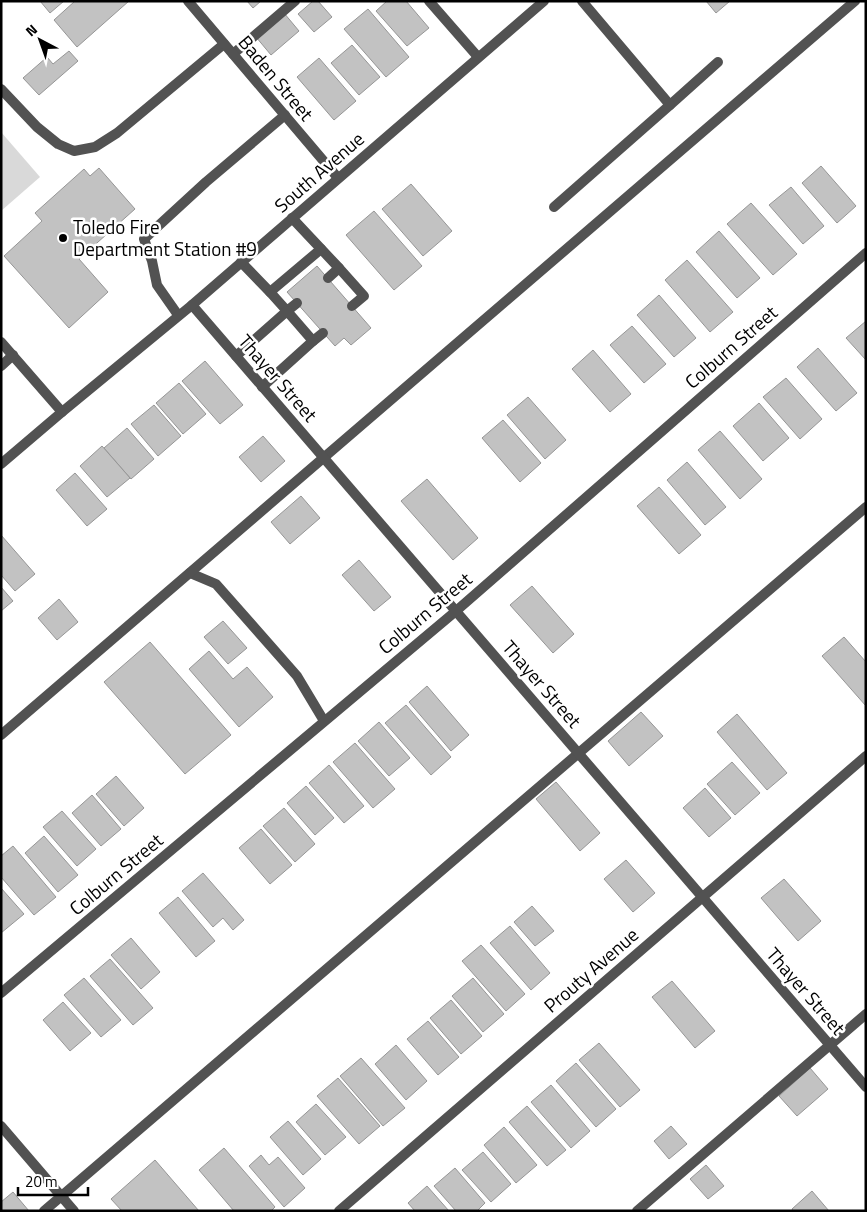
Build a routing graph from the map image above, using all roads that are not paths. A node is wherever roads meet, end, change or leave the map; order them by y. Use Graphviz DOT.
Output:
graph roads {
  1 [pos="188,1"];
  2 [pos="295,1"];
  3 [pos="430,1"];
  4 [pos="544,1"];
  5 [pos="582,1"];
  6 [pos="855,1"];
  7 [pos="224,44"];
  8 [pos="233,54"];
  9 [pos="478,58"];
  10 [pos="718,62"];
  11 [pos="1,89"];
  12 [pos="670,105"];
  13 [pos="285,116"];
  14 [pos="338,178"];
  15 [pos="554,207"];
  16 [pos="292,218"];
  17 [pos="321,249"];
  18 [pos="866,252"];
  19 [pos="241,262"];
  20 [pos="339,268"];
  21 [pos="328,278"];
  22 [pos="270,292"];
  23 [pos="297,303"];
  24 [pos="192,305"];
  25 [pos="352,306"];
  26 [pos="287,311"];
  27 [pos="178,316"];
  28 [pos="323,332"];
  29 [pos="313,341"];
  30 [pos="1,342"];
  31 [pos="13,355"];
  32 [pos="236,356"];
  33 [pos="1,366"];
  34 [pos="262,387"];
  35 [pos="62,412"];
  36 [pos="324,458"];
  37 [pos="1,464"];
  38 [pos="866,508"];
  39 [pos="190,573"];
  40 [pos="456,611"];
  41 [pos="324,721"];
  42 [pos="1,734"];
  43 [pos="579,754"];
  44 [pos="866,756"];
  45 [pos="702,897"];
  46 [pos="1,993"];
  47 [pos="866,1014"];
  48 [pos="830,1045"];
  49 [pos="866,1087"];
  50 [pos="1,1126"];
  51 [pos="61,1196"];
  52 [pos="44,1211"];
  53 [pos="74,1211"];
  54 [pos="339,1211"];
  55 [pos="637,1211"];
  1 -- 7 [label="street, Baden Street"];
  2 -- 8 [label="street"];
  3 -- 9 [label="street"];
  4 -- 9 [label="street, South Avenue"];
  5 -- 12 [label="street"];
  6 -- 36 [label="street"];
  7 -- 8 [label="street, Baden Street"];
  7 -- 11 [label="street"];
  8 -- 13 [label="street, Baden Street"];
  9 -- 14 [label="street, South Avenue"];
  10 -- 12 [label="street"];
  12 -- 15 [label="street"];
  13 -- 14 [label="street, Baden Street"];
  13 -- 27 [label="street"];
  14 -- 16 [label="street, South Avenue"];
  16 -- 17 [label="street"];
  16 -- 19 [label="street, South Avenue"];
  17 -- 20 [label="street"];
  17 -- 22 [label="street"];
  18 -- 40 [label="street, Colburn Street"];
  19 -- 22 [label="street"];
  19 -- 24 [label="street, South Avenue"];
  20 -- 21 [label="street"];
  20 -- 25 [label="street"];
  22 -- 26 [label="street"];
  23 -- 26 [label="street"];
  24 -- 27 [label="street, South Avenue"];
  24 -- 32 [label="street, Thayer Street"];
  26 -- 29 [label="street"];
  26 -- 32 [label="street"];
  27 -- 35 [label="street, South Avenue"];
  28 -- 29 [label="street"];
  29 -- 34 [label="street"];
  30 -- 31 [label="street"];
  31 -- 33 [label="street"];
  31 -- 35 [label="street"];
  32 -- 34 [label="street, Thayer Street"];
  34 -- 36 [label="street, Thayer Street"];
  35 -- 37 [label="street, South Avenue"];
  36 -- 39 [label="street"];
  36 -- 40 [label="street, Thayer Street"];
  38 -- 43 [label="street"];
  39 -- 41 [label="street"];
  39 -- 42 [label="street"];
  40 -- 41 [label="street, Colburn Street"];
  40 -- 43 [label="street, Thayer Street"];
  41 -- 46 [label="street, Colburn Street"];
  43 -- 45 [label="street, Thayer Street"];
  43 -- 51 [label="street"];
  44 -- 45 [label="street, Prouty Avenue"];
  45 -- 48 [label="street, Thayer Street"];
  45 -- 54 [label="street, Prouty Avenue"];
  47 -- 48 [label="street"];
  48 -- 49 [label="street, Thayer Street"];
  48 -- 55 [label="street"];
  50 -- 51 [label="street"];
  51 -- 52 [label="street"];
  51 -- 53 [label="street"];
}
